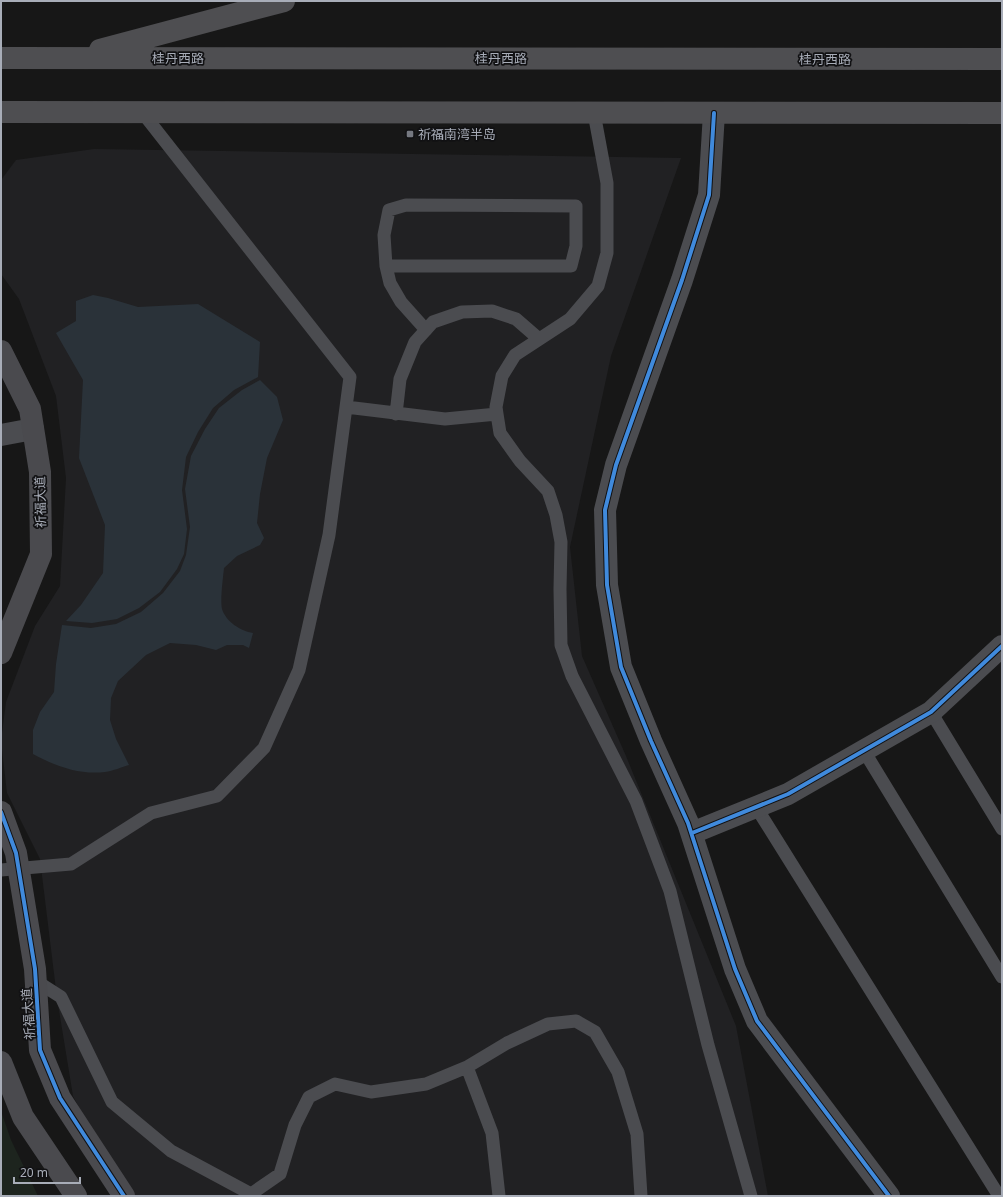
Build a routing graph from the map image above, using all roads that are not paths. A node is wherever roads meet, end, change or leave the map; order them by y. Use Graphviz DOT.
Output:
graph roads {
  1 [pos="284,1"];
  2 [pos="1,58"];
  3 [pos="72,58"];
  4 [pos="1002,59"];
  5 [pos="1,112"];
  6 [pos="142,112"];
  7 [pos="594,113"];
  8 [pos="714,113"];
  9 [pos="1002,113"];
  10 [pos="386,266"];
  11 [pos="426,330"];
  12 [pos="539,339"];
  13 [pos="1,351"];
  14 [pos="346,407"];
  15 [pos="396,414"];
  16 [pos="496,414"];
  17 [pos="33,429"];
  18 [pos="1,435"];
  19 [pos="1002,646"];
  20 [pos="1,652"];
  21 [pos="931,712"];
  22 [pos="864,751"];
  23 [pos="756,807"];
  24 [pos="1,812"];
  25 [pos="1002,829"];
  26 [pos="692,833"];
  27 [pos="10,869"];
  28 [pos="1002,977"];
  29 [pos="36,980"];
  30 [pos="1,1062"];
  31 [pos="467,1067"];
  32 [pos="498,1195"];
  33 [pos="76,1196"];
  34 [pos="124,1196"];
  35 [pos="641,1196"];
  36 [pos="751,1196"];
  37 [pos="889,1196"];
  38 [pos="999,1196"];
  1 -- 3 [label="highway"];
  2 -- 3 [label="highway, 桂丹西路"];
  3 -- 4 [label="highway, 桂丹西路"];
  5 -- 6 [label="highway"];
  6 -- 7 [label="highway"];
  6 -- 14 [label="lane"];
  7 -- 8 [label="highway"];
  7 -- 12 [label="lane"];
  8 -- 9 [label="highway"];
  8 -- 26 [label="street"];
  10 -- 10 [label="lane"];
  10 -- 11 [label="lane"];
  11 -- 12 [label="lane"];
  11 -- 15 [label="lane"];
  12 -- 16 [label="lane"];
  13 -- 17 [label="street, 祈福大道"];
  14 -- 15 [label="lane"];
  14 -- 27 [label="lane"];
  15 -- 16 [label="lane"];
  16 -- 36 [label="lane"];
  17 -- 18 [label="street"];
  17 -- 20 [label="street, 祈福大道"];
  19 -- 21 [label="street"];
  21 -- 22 [label="street"];
  21 -- 25 [label="lane"];
  22 -- 23 [label="street"];
  22 -- 28 [label="lane"];
  23 -- 26 [label="street"];
  23 -- 38 [label="lane"];
  24 -- 27 [label="street, 祈福大道"];
  26 -- 37 [label="street"];
  27 -- 29 [label="street, 祈福大道"];
  29 -- 31 [label="lane"];
  29 -- 34 [label="street, 祈福大道"];
  30 -- 33 [label="street"];
  31 -- 32 [label="lane"];
  31 -- 35 [label="lane"];
}
